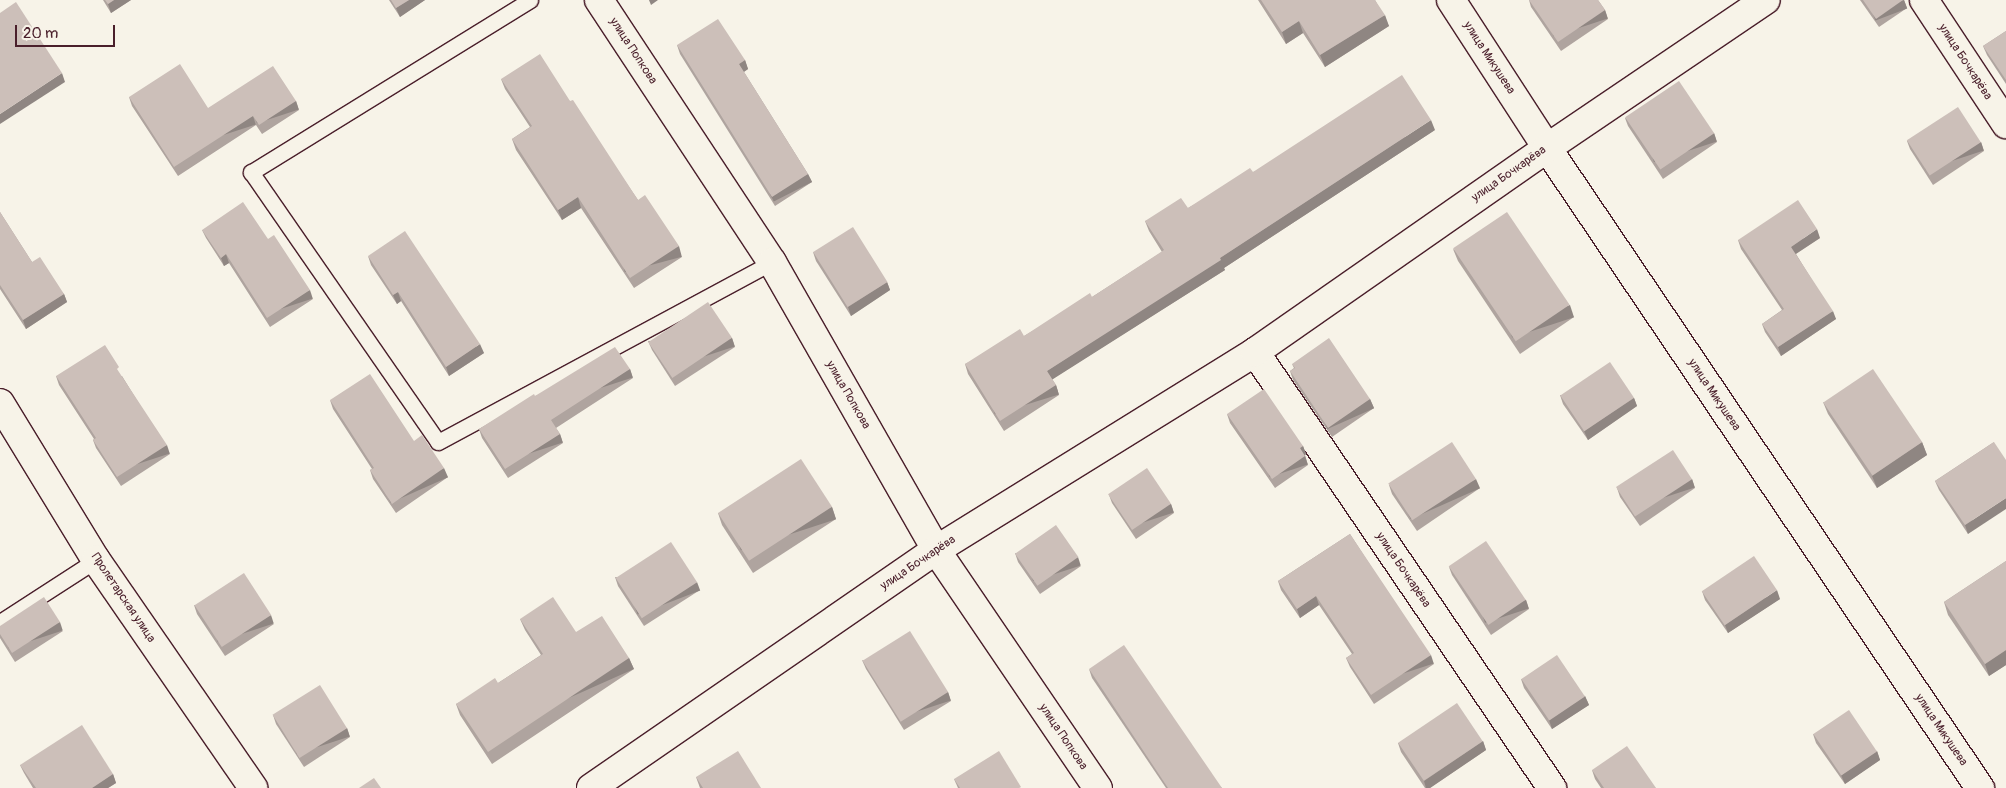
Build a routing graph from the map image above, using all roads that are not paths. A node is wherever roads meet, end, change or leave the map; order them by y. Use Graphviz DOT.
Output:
graph roads {
  1 [pos="530,0"];
  2 [pos="599,0"];
  3 [pos="1452,0"];
  4 [pos="1766,0"];
  5 [pos="1924,0"];
  6 [pos="2006,124"];
  7 [pos="1547,148"];
  8 [pos="772,262"];
  9 [pos="1255,352"];
  10 [pos="0,403"];
  11 [pos="936,550"];
  12 [pos="96,560"];
  13 [pos="0,622"];
  14 [pos="253,788"];
  15 [pos="591,788"];
  16 [pos="1098,788"];
  17 [pos="1552,788"];
  18 [pos="1980,788"];
  1 -- 8 [label="lane"];
  2 -- 8 [label="street, улица Попкова"];
  3 -- 7 [label="street, улица Микушева"];
  4 -- 7 [label="street, улица Бочкарёва"];
  5 -- 6 [label="street, улица Бочкарёва"];
  7 -- 9 [label="street, улица Бочкарёва"];
  7 -- 18 [label="street, улица Микушева"];
  8 -- 11 [label="street, улица Попкова"];
  9 -- 11 [label="street, улица Бочкарёва"];
  9 -- 17 [label="street, улица Бочкарёва"];
  10 -- 12 [label="street, Пролетарская улица"];
  11 -- 15 [label="street, улица Бочкарёва"];
  11 -- 16 [label="street, улица Попкова"];
  12 -- 13 [label="lane"];
  12 -- 14 [label="street, Пролетарская улица"];
}
